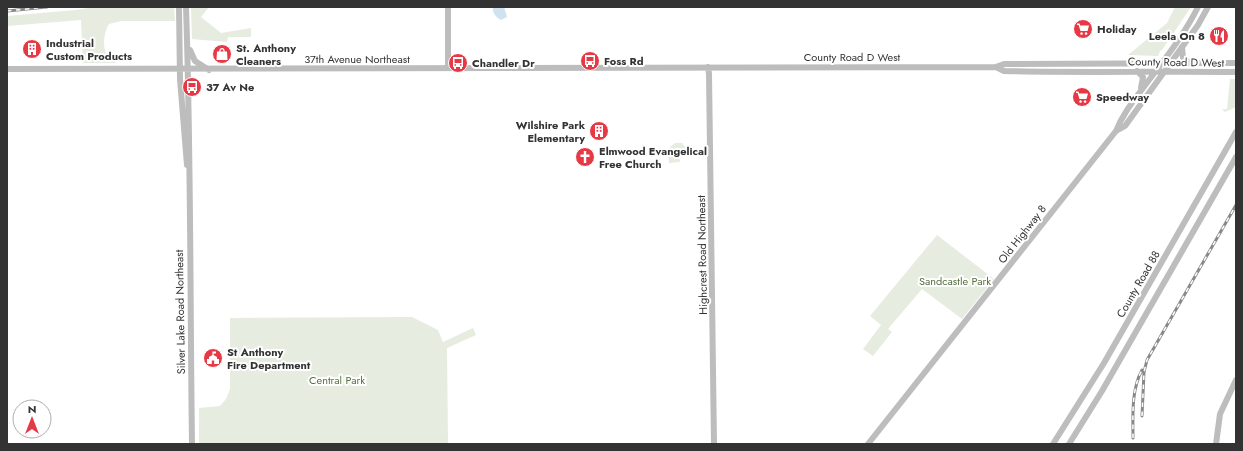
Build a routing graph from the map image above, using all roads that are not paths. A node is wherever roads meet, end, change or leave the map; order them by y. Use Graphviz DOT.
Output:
graph roads {
  1 [pos="179,7"];
  2 [pos="186,7"];
  3 [pos="448,7"];
  4 [pos="1198,7"];
  5 [pos="1208,7"];
  6 [pos="188,43"];
  7 [pos="1182,47"];
  8 [pos="1162,63"];
  9 [pos="1192,63"];
  10 [pos="1236,63"];
  11 [pos="1170,64"];
  12 [pos="996,66"];
  13 [pos="708,67"];
  14 [pos="448,68"];
  15 [pos="7,70"];
  16 [pos="181,70"];
  17 [pos="188,70"];
  18 [pos="210,70"];
  19 [pos="1156,70"];
  20 [pos="1136,71"];
  21 [pos="1165,71"];
  22 [pos="1236,73"];
  23 [pos="1138,94"];
  24 [pos="1116,131"];
  25 [pos="1236,132"];
  26 [pos="1236,157"];
  27 [pos="189,179"];
  28 [pos="1236,380"];
  29 [pos="192,444"];
  30 [pos="714,444"];
  31 [pos="868,444"];
  32 [pos="1053,444"];
  33 [pos="1069,444"];
  34 [pos="1216,444"];
  1 -- 16 [label="main road, Silver Lake Road Northeast"];
  2 -- 6 [label="main road, Silver Lake Road Northeast"];
  3 -- 14 [label="main road"];
  4 -- 8 [label="main road, Old Highway 8"];
  5 -- 7 [label="main road, Old Highway 8"];
  6 -- 17 [label="main road, Silver Lake Road Northeast"];
  6 -- 18 [label="main road"];
  7 -- 9 [label="main road"];
  7 -- 11 [label="main road, Old Highway 8"];
  8 -- 11 [label="main road, County Road D West"];
  8 -- 12 [label="main road, County Road D West"];
  8 -- 19 [label="main road, Old Highway 8"];
  9 -- 10 [label="main road, County Road D West"];
  9 -- 11 [label="main road, County Road D West"];
  11 -- 21 [label="main road, Old Highway 8"];
  12 -- 13 [label="main road, County Road D West"];
  12 -- 20 [label="main road, County Road D West"];
  13 -- 14 [label="main road, 37th Avenue Northeast"];
  13 -- 30 [label="main road, Highcrest Road Northeast"];
  14 -- 18 [label="main road, 37th Avenue Northeast"];
  15 -- 16 [label="main road, 37th Avenue Northeast"];
  16 -- 17 [label="main road, 37th Avenue Northeast"];
  16 -- 27 [label="main road, Silver Lake Road Northeast"];
  17 -- 18 [label="main road, 37th Avenue Northeast"];
  17 -- 27 [label="main road, Silver Lake Road Northeast"];
  19 -- 20 [label="main road, County Road D West"];
  19 -- 21 [label="main road, County Road D West"];
  19 -- 23 [label="main road, Old Highway 8"];
  20 -- 23 [label="main road"];
  21 -- 22 [label="main road, County Road D West"];
  21 -- 24 [label="main road, Old Highway 8"];
  23 -- 24 [label="main road, Old Highway 8"];
  24 -- 31 [label="main road, Old Highway 8"];
  25 -- 32 [label="main road, County Road 88"];
  26 -- 33 [label="main road, County Road 88"];
  27 -- 29 [label="main road, Silver Lake Road Northeast"];
  28 -- 34 [label="main road"];
}
